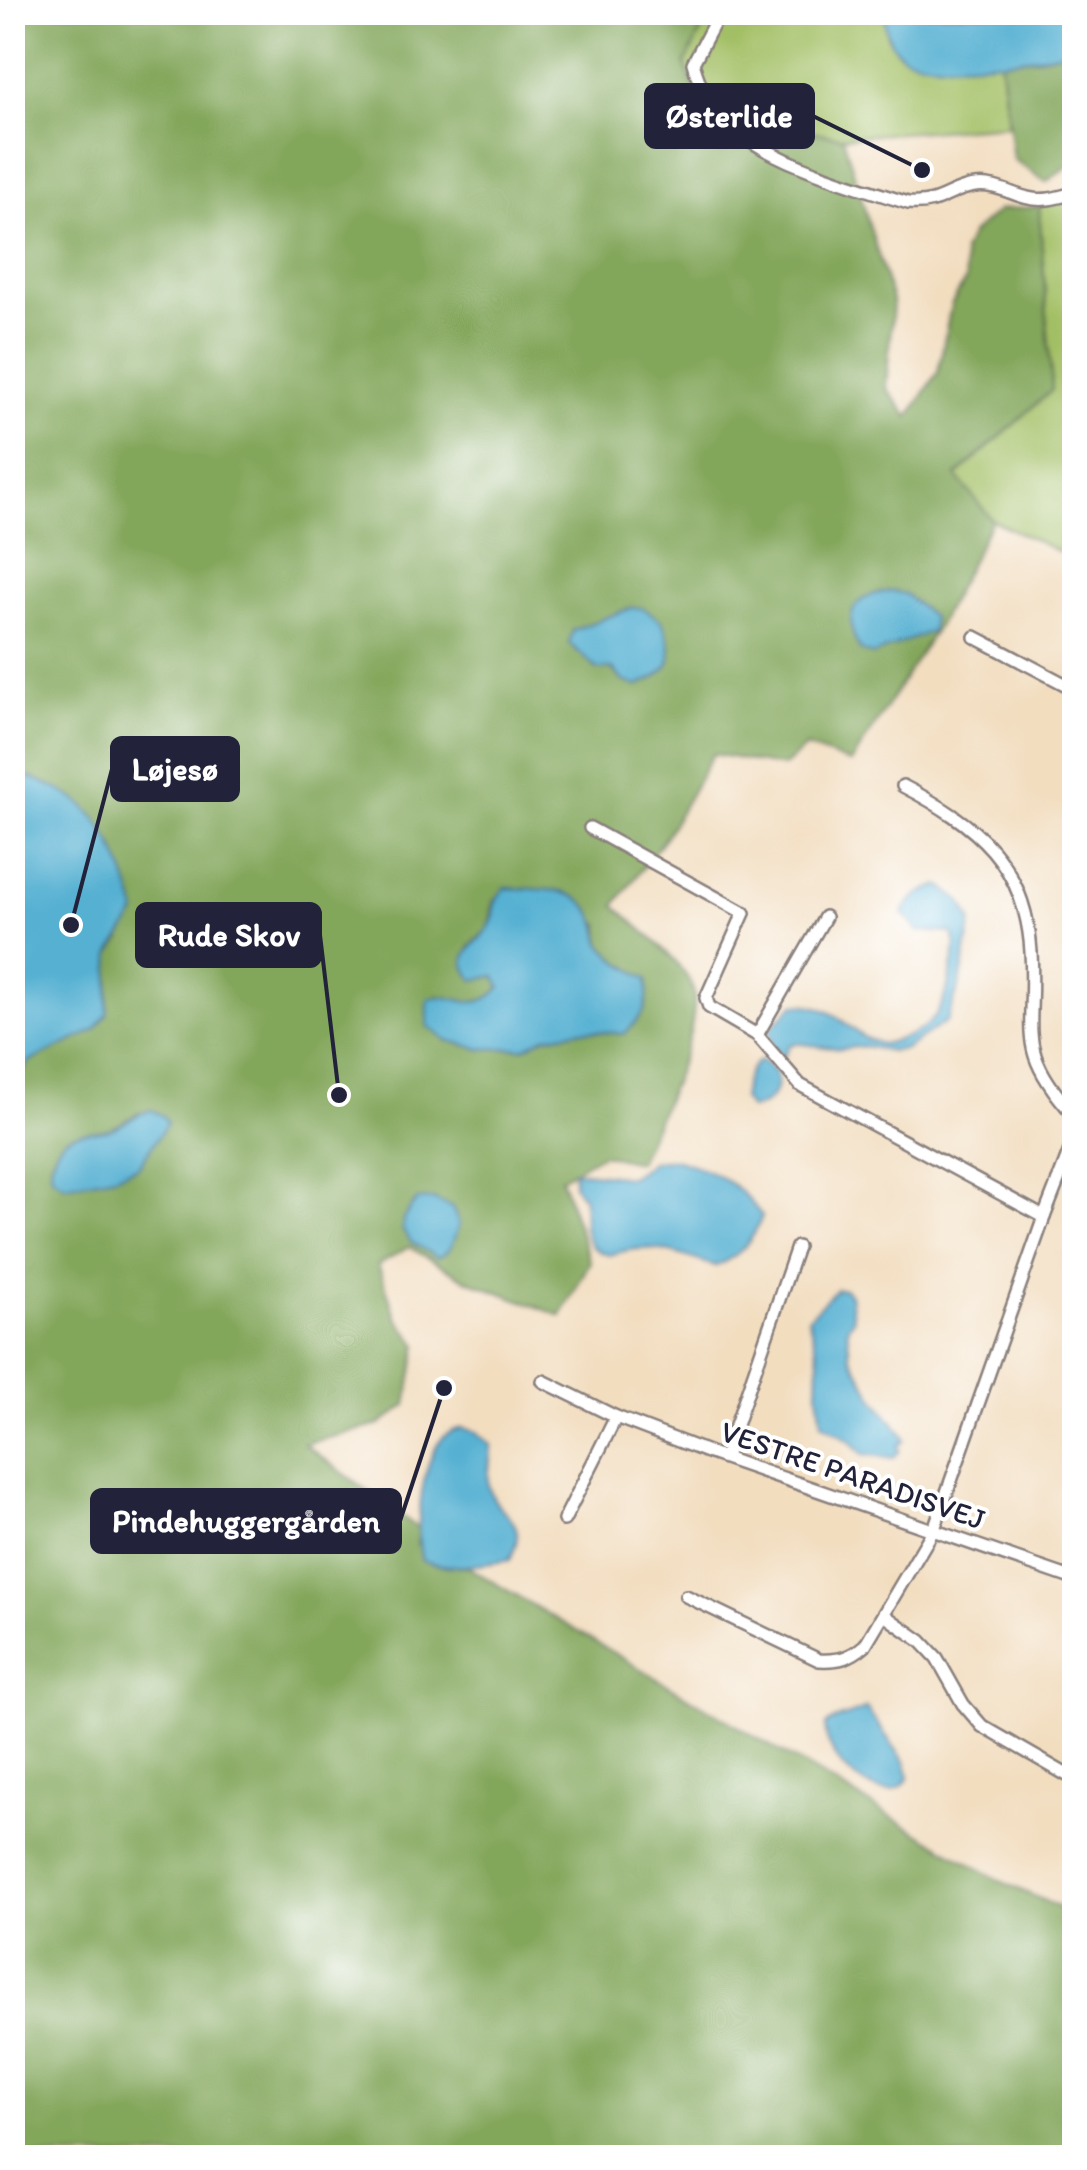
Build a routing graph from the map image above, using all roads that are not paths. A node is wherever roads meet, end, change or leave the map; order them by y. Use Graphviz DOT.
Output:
graph roads {
  1 [pos="720,12"];
  2 [pos="1074,193"];
  3 [pos="975,638"];
  4 [pos="1074,688"];
  5 [pos="903,786"];
  6 [pos="590,828"];
  7 [pos="825,916"];
  8 [pos="758,1035"];
  9 [pos="1074,1115"];
  10 [pos="1074,1140"];
  11 [pos="1044,1217"];
  12 [pos="797,1247"];
  13 [pos="543,1381"];
  14 [pos="616,1417"];
  15 [pos="725,1457"];
  16 [pos="564,1520"];
  17 [pos="934,1529"];
  18 [pos="1074,1578"];
  19 [pos="686,1596"];
  20 [pos="884,1615"];
  21 [pos="1066,1775"];
  1 -- 2 [label="street"];
  3 -- 4 [label="street"];
  5 -- 9 [label="street"];
  6 -- 8 [label="street"];
  7 -- 8 [label="street"];
  8 -- 11 [label="street"];
  10 -- 11 [label="street"];
  11 -- 17 [label="street"];
  12 -- 15 [label="street"];
  13 -- 14 [label="street, VESTRE PARADISVEJ"];
  14 -- 15 [label="street, VESTRE PARADISVEJ"];
  14 -- 16 [label="street"];
  15 -- 17 [label="street, VESTRE PARADISVEJ"];
  17 -- 18 [label="street, VESTRE PARADISVEJ"];
  17 -- 20 [label="street"];
  19 -- 20 [label="street"];
  20 -- 21 [label="street"];
}
